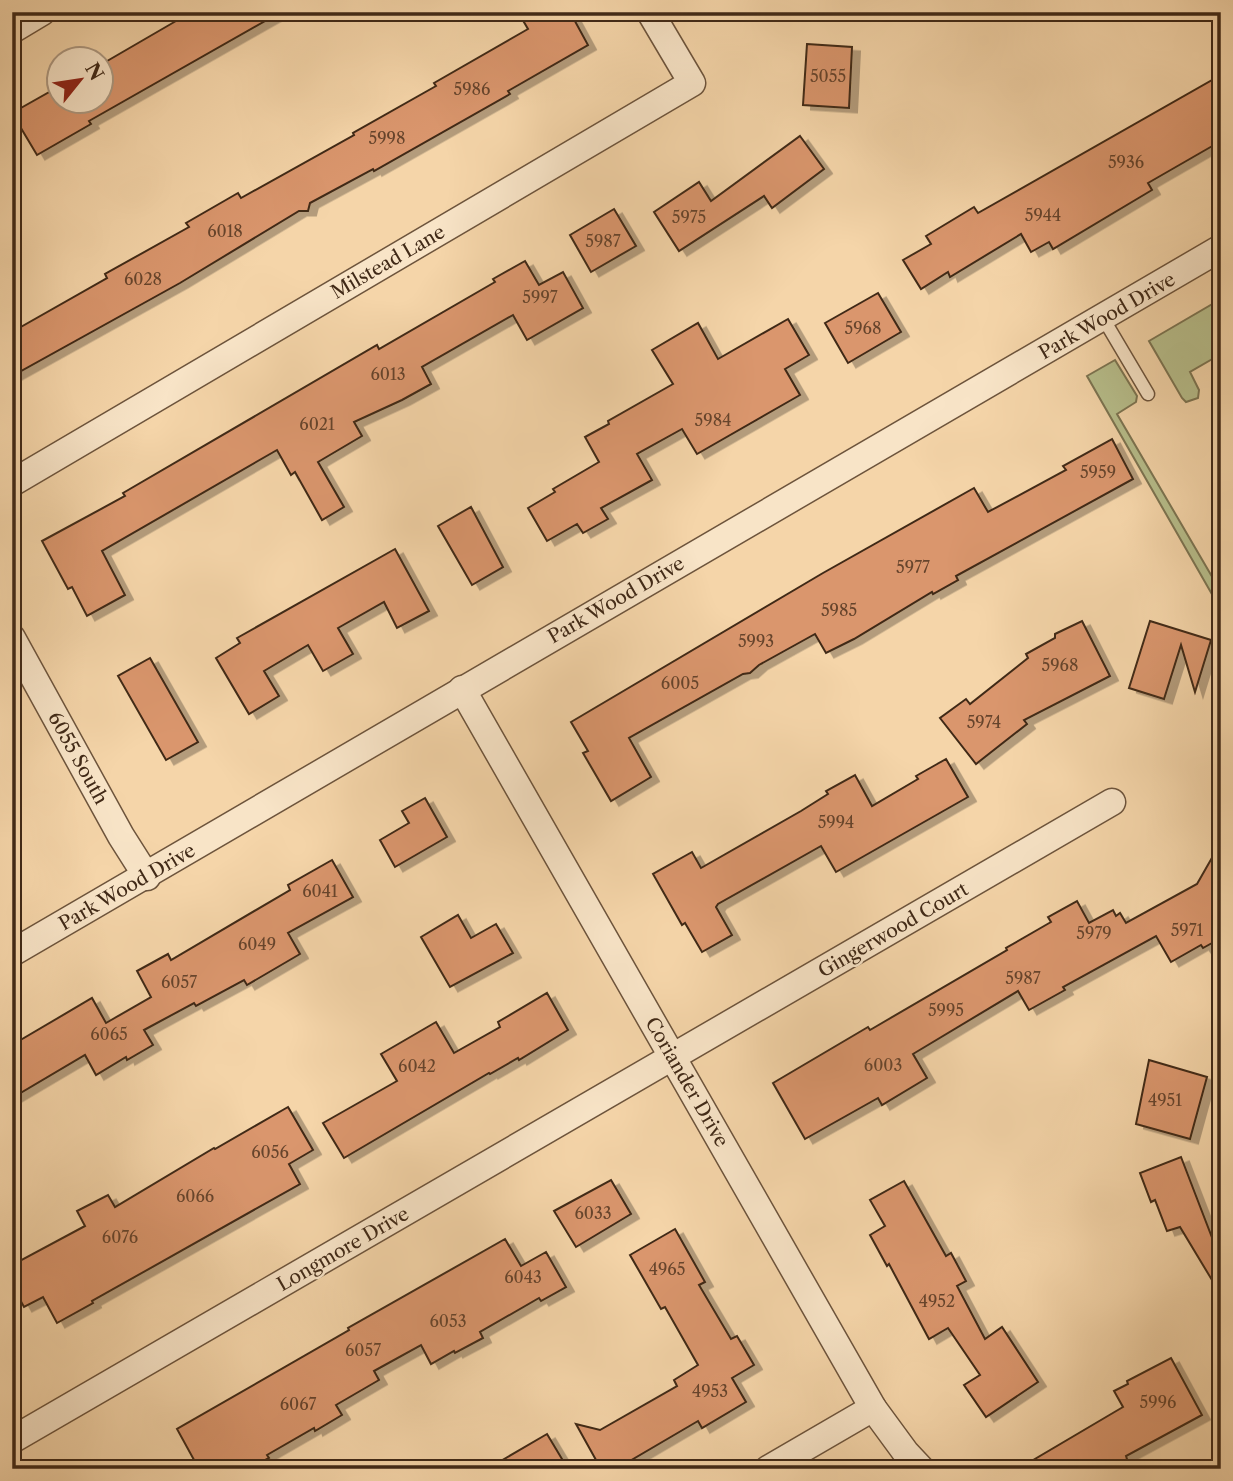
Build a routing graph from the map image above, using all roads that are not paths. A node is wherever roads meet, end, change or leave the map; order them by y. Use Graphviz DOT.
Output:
graph roads {
  1 [pos="42,12"];
  2 [pos="650,12"];
  3 [pos="12,30"];
  4 [pos="1221,248"];
  5 [pos="1103,318"];
  6 [pos="1148,394"];
  7 [pos="12,483"];
  8 [pos="12,638"];
  9 [pos="462,689"];
  10 [pos="1112,802"];
  11 [pos="147,877"];
  12 [pos="12,953"];
  13 [pos="674,1057"];
  14 [pos="873,1408"];
  15 [pos="12,1440"];
  16 [pos="768,1469"];
  17 [pos="921,1469"];
  1 -- 3 [label="street"];
  2 -- 7 [label="street, Milstead Lane"];
  4 -- 5 [label="street, Park Wood Drive"];
  5 -- 6 [label="lane"];
  5 -- 9 [label="street, Park Wood Drive"];
  8 -- 11 [label="street, 6055 South"];
  9 -- 11 [label="street, Park Wood Drive"];
  9 -- 13 [label="street, Coriander Drive"];
  10 -- 13 [label="street, Gingerwood Court"];
  11 -- 12 [label="street, Park Wood Drive"];
  13 -- 14 [label="street, Coriander Drive"];
  13 -- 15 [label="street, Longmore Drive"];
  14 -- 16 [label="street"];
  14 -- 17 [label="street, Coriander Drive"];
}
